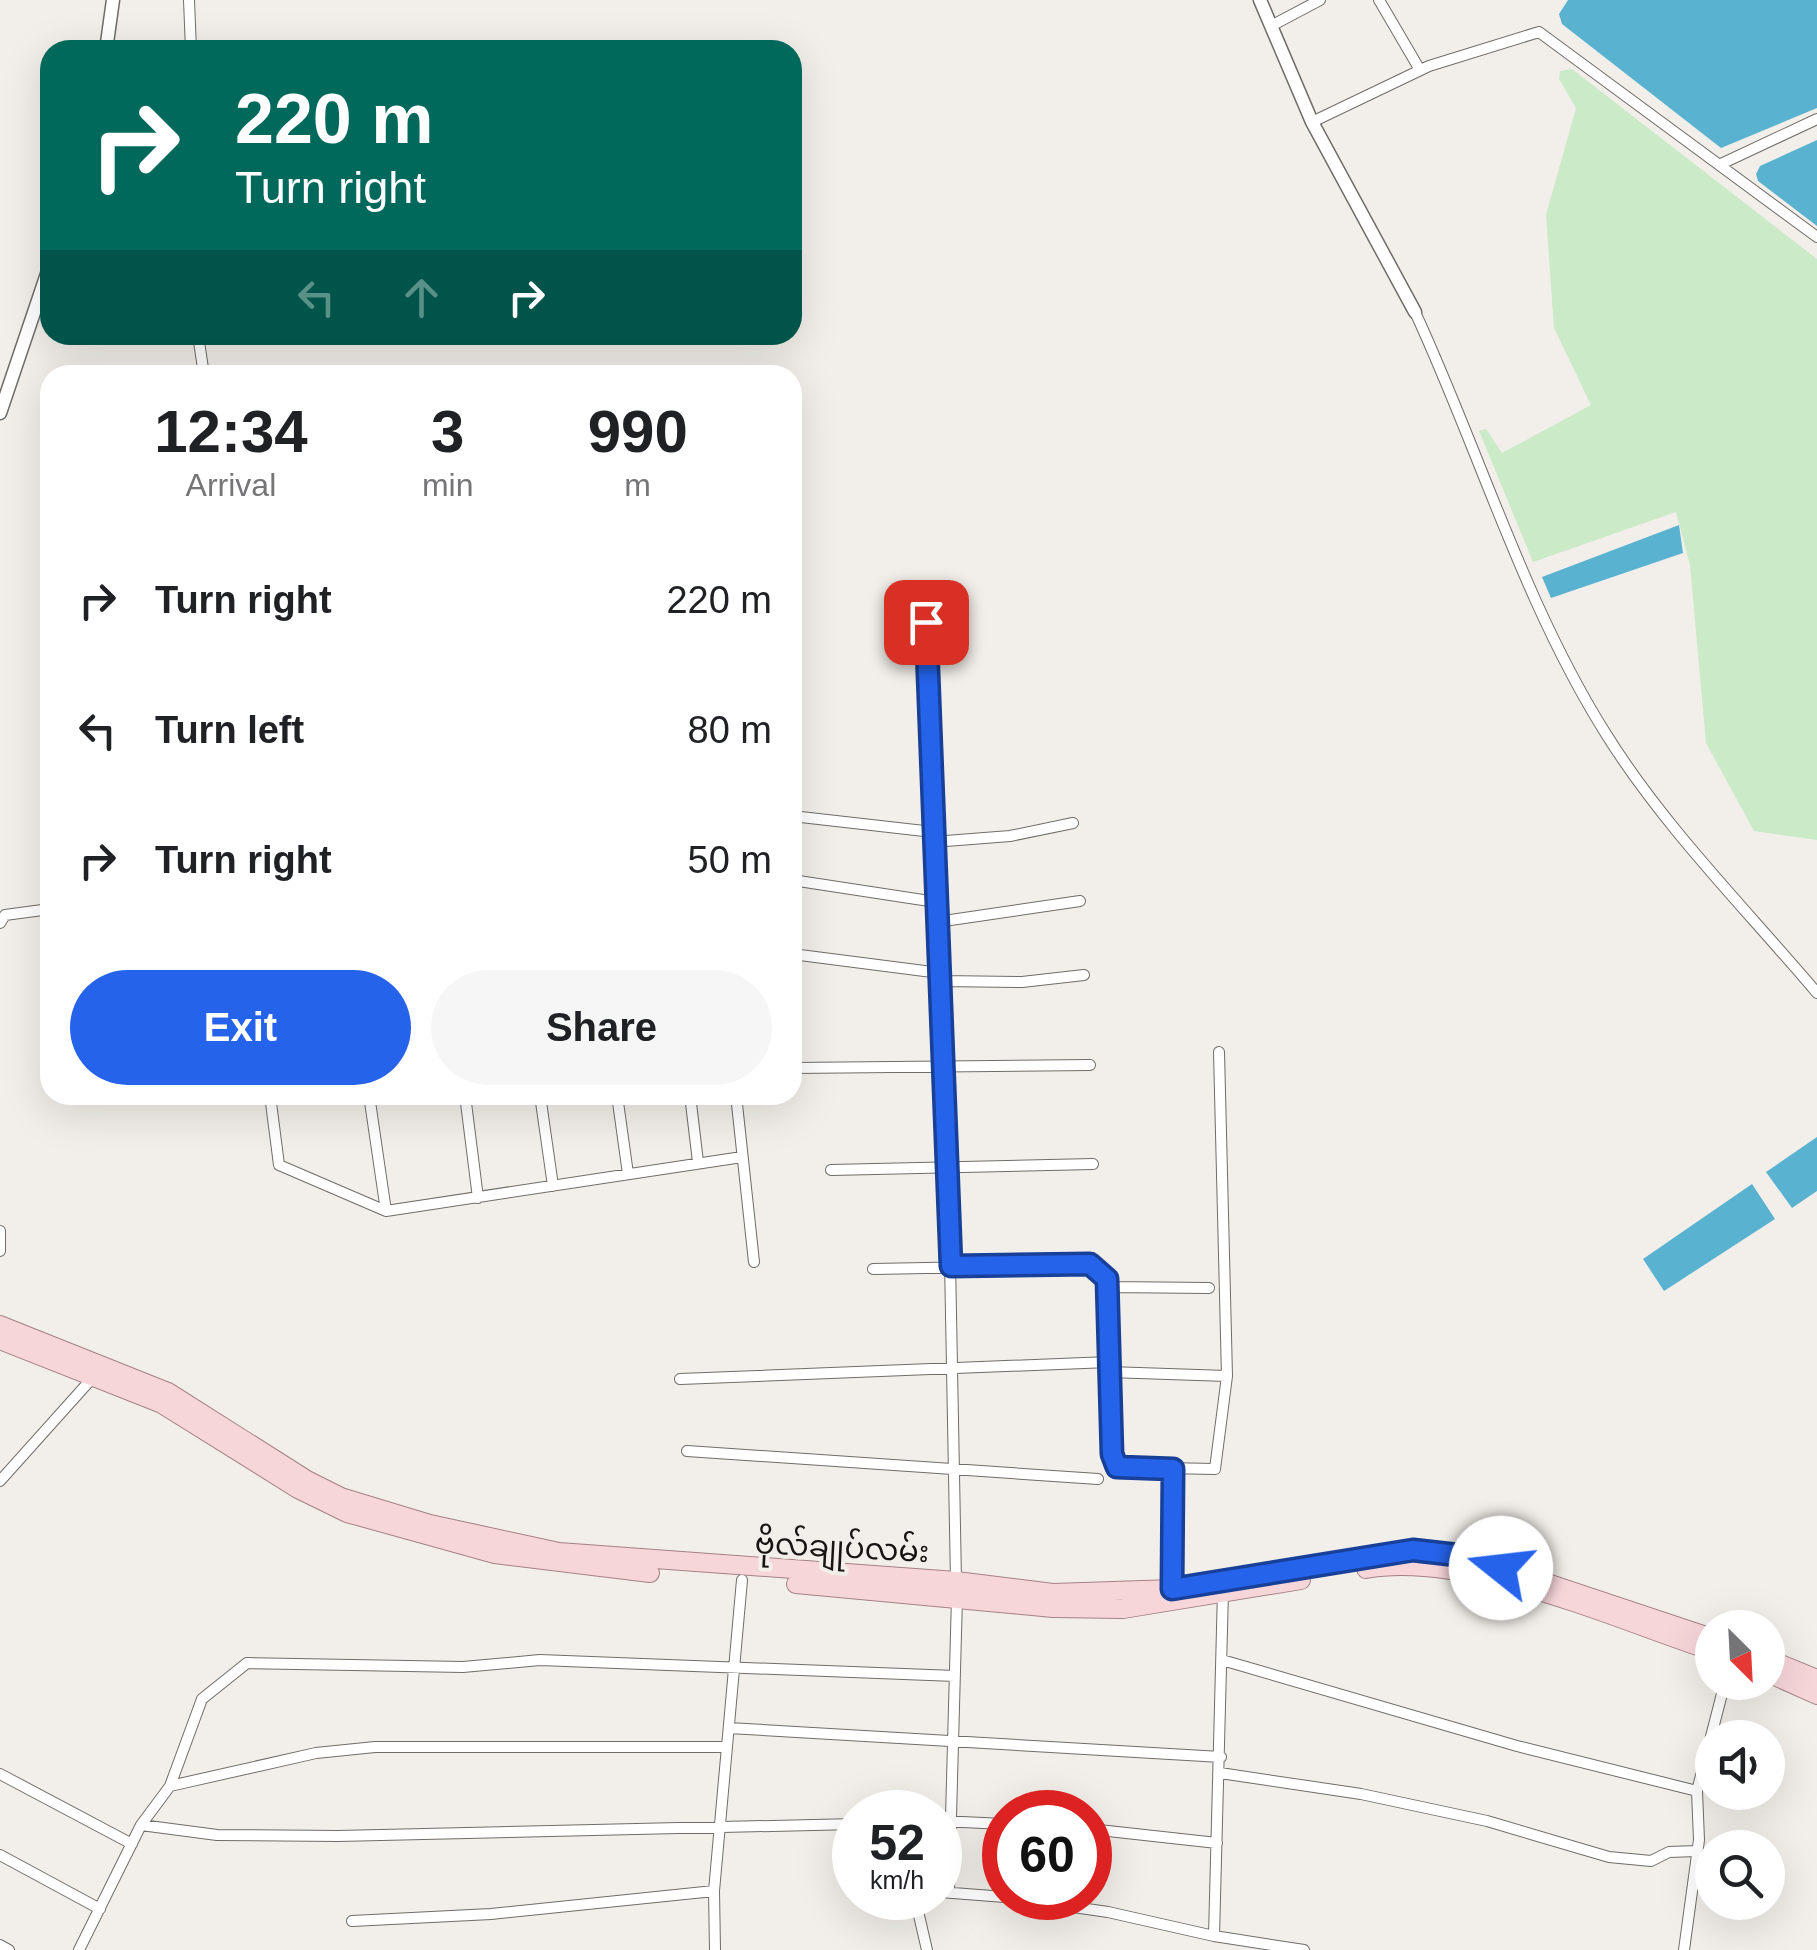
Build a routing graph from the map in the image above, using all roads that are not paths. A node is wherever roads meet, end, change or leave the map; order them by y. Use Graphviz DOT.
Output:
graph roads {
  1 [pos="113,0"];
  2 [pos="189,0"];
  3 [pos="1260,0"];
  4 [pos="1320,0"];
  5 [pos="1378,0"];
  6 [pos="1272,26"];
  7 [pos="107,40"];
  8 [pos="191,40"];
  9 [pos="1420,70"];
  10 [pos="1817,119"];
  11 [pos="1312,122"];
  12 [pos="1721,164"];
  13 [pos="1817,237"];
  14 [pos="40,295"];
  15 [pos="1414,312"];
  16 [pos="0,413"];
  17 [pos="925,590"];
  18 [pos="802,817"];
  19 [pos="1074,823"];
  20 [pos="933,837"];
  21 [pos="802,882"];
  22 [pos="1080,900"];
  23 [pos="936,902"];
  24 [pos="40,910"];
  25 [pos="937,922"];
  26 [pos="0,923"];
  27 [pos="802,956"];
  28 [pos="1084,976"];
  29 [pos="940,977"];
  30 [pos="1817,992"];
  31 [pos="1219,1052"];
  32 [pos="1090,1065"];
  33 [pos="802,1068"];
  34 [pos="944,1068"];
  35 [pos="271,1105"];
  36 [pos="371,1105"];
  37 [pos="466,1105"];
  38 [pos="541,1105"];
  39 [pos="618,1105"];
  40 [pos="691,1105"];
  41 [pos="737,1105"];
  42 [pos="742,1157"];
  43 [pos="698,1162"];
  44 [pos="1093,1164"];
  45 [pos="949,1169"];
  46 [pos="831,1170"];
  47 [pos="628,1174"];
  48 [pos="553,1186"];
  49 [pos="478,1198"];
  50 [pos="386,1210"];
  51 [pos="0,1230"];
  52 [pos="0,1251"];
  53 [pos="754,1262"];
  54 [pos="951,1266"];
  55 [pos="872,1269"];
  56 [pos="1109,1287"];
  57 [pos="1210,1288"];
  58 [pos="0,1325"];
  59 [pos="0,1340"];
  60 [pos="954,1366"];
  61 [pos="1109,1367"];
  62 [pos="95,1375"];
  63 [pos="1227,1376"];
  64 [pos="680,1379"];
  65 [pos="687,1451"];
  66 [pos="1173,1469"];
  67 [pos="955,1470"];
  68 [pos="1098,1479"];
  69 [pos="0,1480"];
  70 [pos="742,1580"];
  71 [pos="1223,1587"];
  72 [pos="956,1589"];
  73 [pos="1172,1589"];
  74 [pos="1695,1632"];
  75 [pos="1695,1645"];
  76 [pos="1222,1660"];
  77 [pos="1785,1666"];
  78 [pos="735,1668"];
  79 [pos="956,1676"];
  80 [pos="1817,1680"];
  81 [pos="1785,1681"];
  82 [pos="1817,1695"];
  83 [pos="729,1728"];
  84 [pos="955,1741"];
  85 [pos="728,1747"];
  86 [pos="1220,1757"];
  87 [pos="1220,1773"];
  88 [pos="0,1774"];
  89 [pos="170,1786"];
  90 [pos="949,1790"];
  91 [pos="1695,1791"];
  92 [pos="141,1825"];
  93 [pos="832,1825"];
  94 [pos="720,1830"];
  95 [pos="1112,1831"];
  96 [pos="1218,1843"];
  97 [pos="132,1844"];
  98 [pos="1695,1851"];
  99 [pos="0,1855"];
  100 [pos="1695,1866"];
  101 [pos="714,1891"];
  102 [pos="100,1909"];
  103 [pos="1112,1914"];
  104 [pos="920,1920"];
  105 [pos="352,1921"];
  106 [pos="1214,1936"];
  107 [pos="0,1945"];
  108 [pos="9,1950"];
  109 [pos="79,1950"];
  110 [pos="715,1950"];
  111 [pos="927,1950"];
  112 [pos="1304,1950"];
  113 [pos="1684,1950"];
  1 -- 7 [label="street"];
  2 -- 8 [label="street"];
  3 -- 6 [label="street"];
  4 -- 6 [label="street"];
  5 -- 9 [label="street"];
  6 -- 11 [label="street"];
  9 -- 11 [label="street"];
  9 -- 12 [label="street"];
  10 -- 12 [label="street"];
  11 -- 15 [label="street"];
  12 -- 13 [label="street"];
  14 -- 16 [label="street"];
  15 -- 30 [label="street"];
  17 -- 20 [label="street"];
  18 -- 20 [label="street"];
  19 -- 20 [label="street"];
  20 -- 23 [label="street"];
  21 -- 23 [label="street"];
  22 -- 25 [label="street"];
  23 -- 25 [label="street"];
  24 -- 26 [label="street"];
  25 -- 29 [label="street"];
  27 -- 29 [label="street"];
  28 -- 29 [label="street"];
  29 -- 34 [label="street"];
  31 -- 63 [label="street"];
  32 -- 34 [label="street"];
  33 -- 34 [label="street"];
  34 -- 45 [label="street"];
  35 -- 50 [label="street"];
  36 -- 50 [label="street"];
  37 -- 49 [label="street"];
  38 -- 48 [label="street"];
  39 -- 47 [label="street"];
  40 -- 43 [label="street"];
  41 -- 42 [label="street"];
  42 -- 43 [label="street"];
  42 -- 53 [label="street"];
  43 -- 47 [label="street"];
  44 -- 45 [label="street"];
  45 -- 46 [label="street"];
  45 -- 54 [label="street"];
  47 -- 48 [label="street"];
  48 -- 49 [label="street"];
  49 -- 50 [label="street"];
  51 -- 52 [label="street"];
  54 -- 55 [label="street"];
  54 -- 56 [label="street"];
  54 -- 60 [label="street"];
  56 -- 57 [label="street"];
  56 -- 61 [label="street"];
  58 -- 72 [label="main road, ဗိုလ်ချုပ်လမ်း"];
  59 -- 62 [label="main road, ဗိုလ်ချုပ်လမ်း"];
  60 -- 61 [label="street"];
  60 -- 64 [label="street"];
  60 -- 67 [label="street"];
  61 -- 63 [label="street"];
  61 -- 66 [label="street"];
  62 -- 69 [label="street"];
  62 -- 70 [label="main road, ဗိုလ်ချုပ်လမ်း"];
  63 -- 66 [label="street"];
  65 -- 67 [label="street"];
  66 -- 73 [label="street"];
  67 -- 68 [label="street"];
  67 -- 72 [label="street"];
  70 -- 72 [label="main road, ဗိုလ်ချုပ်လမ်း"];
  70 -- 78 [label="street"];
  71 -- 72 [label="main road, ဗိုလ်ချုပ်လမ်း"];
  71 -- 73 [label="main road, ဗိုလ်ချုပ်လမ်း"];
  71 -- 74 [label="main road, ဗိုလ်ချုပ်လမ်း"];
  71 -- 75 [label="main road, ဗိုလ်ချုပ်လမ်း"];
  71 -- 76 [label="street"];
  72 -- 73 [label="main road, ဗိုလ်ချုပ်လမ်း"];
  72 -- 79 [label="street"];
  76 -- 86 [label="street"];
  76 -- 91 [label="street"];
  77 -- 80 [label="main road"];
  78 -- 79 [label="street"];
  78 -- 83 [label="street"];
  78 -- 89 [label="street"];
  79 -- 84 [label="street"];
  81 -- 82 [label="main road"];
  83 -- 84 [label="street"];
  83 -- 85 [label="street"];
  84 -- 86 [label="street"];
  84 -- 90 [label="street"];
  85 -- 89 [label="street"];
  85 -- 94 [label="street"];
  86 -- 87 [label="street"];
  87 -- 96 [label="street"];
  87 -- 98 [label="street"];
  88 -- 97 [label="street"];
  89 -- 92 [label="street"];
  92 -- 94 [label="street"];
  92 -- 97 [label="street"];
  93 -- 94 [label="street"];
  94 -- 101 [label="street"];
  95 -- 96 [label="street"];
  96 -- 106 [label="street"];
  97 -- 102 [label="street"];
  99 -- 102 [label="street"];
  100 -- 113 [label="street"];
  101 -- 105 [label="street"];
  101 -- 110 [label="street"];
  102 -- 109 [label="street"];
  103 -- 106 [label="street"];
  104 -- 111 [label="street"];
  106 -- 112 [label="street"];
  107 -- 108 [label="street"];
}
